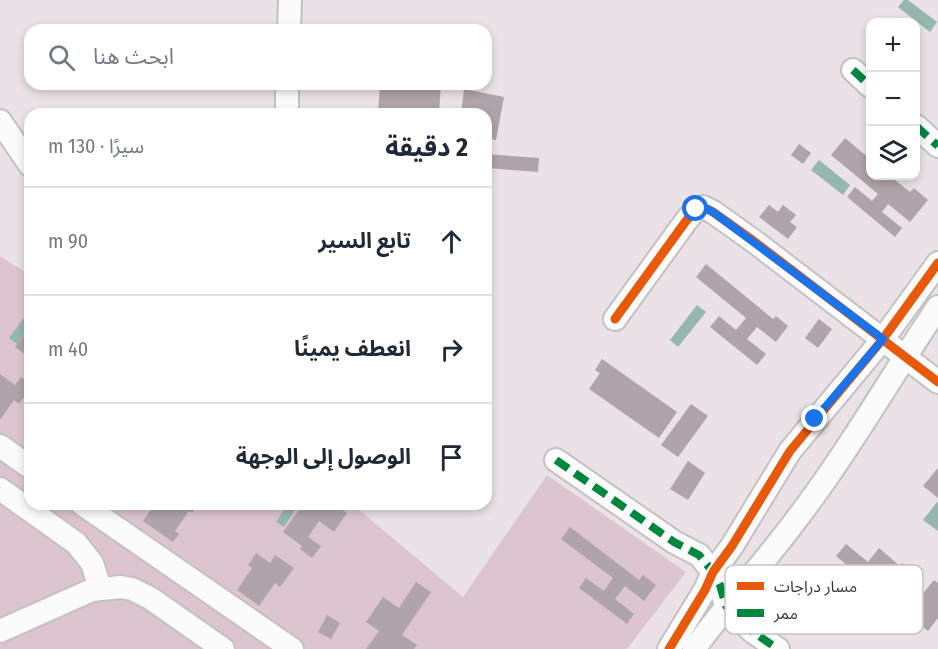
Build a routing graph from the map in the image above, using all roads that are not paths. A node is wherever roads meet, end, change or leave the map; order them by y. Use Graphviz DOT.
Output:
graph roads {
  1 [pos="290,0"];
  2 [pos="289,24"];
  3 [pos="853,70"];
  4 [pos="866,82"];
  5 [pos="287,90"];
  6 [pos="287,108"];
  7 [pos="0,121"];
  8 [pos="920,130"];
  9 [pos="938,146"];
  10 [pos="24,156"];
  11 [pos="938,262"];
  12 [pos="938,307"];
  13 [pos="615,319"];
  14 [pos="883,339"];
  15 [pos="905,356"];
  16 [pos="938,382"];
  17 [pos="0,446"];
  18 [pos="556,460"];
  19 [pos="24,463"];
  20 [pos="0,489"];
  21 [pos="24,506"];
  22 [pos="30,510"];
  23 [pos="91,510"];
  24 [pos="759,565"];
  25 [pos="713,572"];
  26 [pos="100,588"];
  27 [pos="725,603"];
  28 [pos="725,607"];
  29 [pos="0,631"];
  30 [pos="756,634"];
  31 [pos="0,646"];
  32 [pos="4,649"];
  33 [pos="223,649"];
  34 [pos="292,649"];
  35 [pos="669,649"];
  36 [pos="694,649"];
  37 [pos="778,649"];
  1 -- 2 [label="street"];
  3 -- 4 [label="street"];
  5 -- 6 [label="street"];
  7 -- 10 [label="street"];
  8 -- 9 [label="street"];
  11 -- 14 [label="street"];
  12 -- 15 [label="street"];
  13 -- 14 [label="street"];
  14 -- 15 [label="street"];
  14 -- 25 [label="street"];
  15 -- 16 [label="street"];
  15 -- 24 [label="street"];
  17 -- 19 [label="street"];
  18 -- 25 [label="street"];
  20 -- 21 [label="street"];
  22 -- 26 [label="street"];
  23 -- 34 [label="street"];
  25 -- 27 [label="street"];
  25 -- 35 [label="street"];
  26 -- 29 [label="street"];
  26 -- 33 [label="street"];
  28 -- 36 [label="street"];
  30 -- 37 [label="street"];
  31 -- 32 [label="street"];
}
